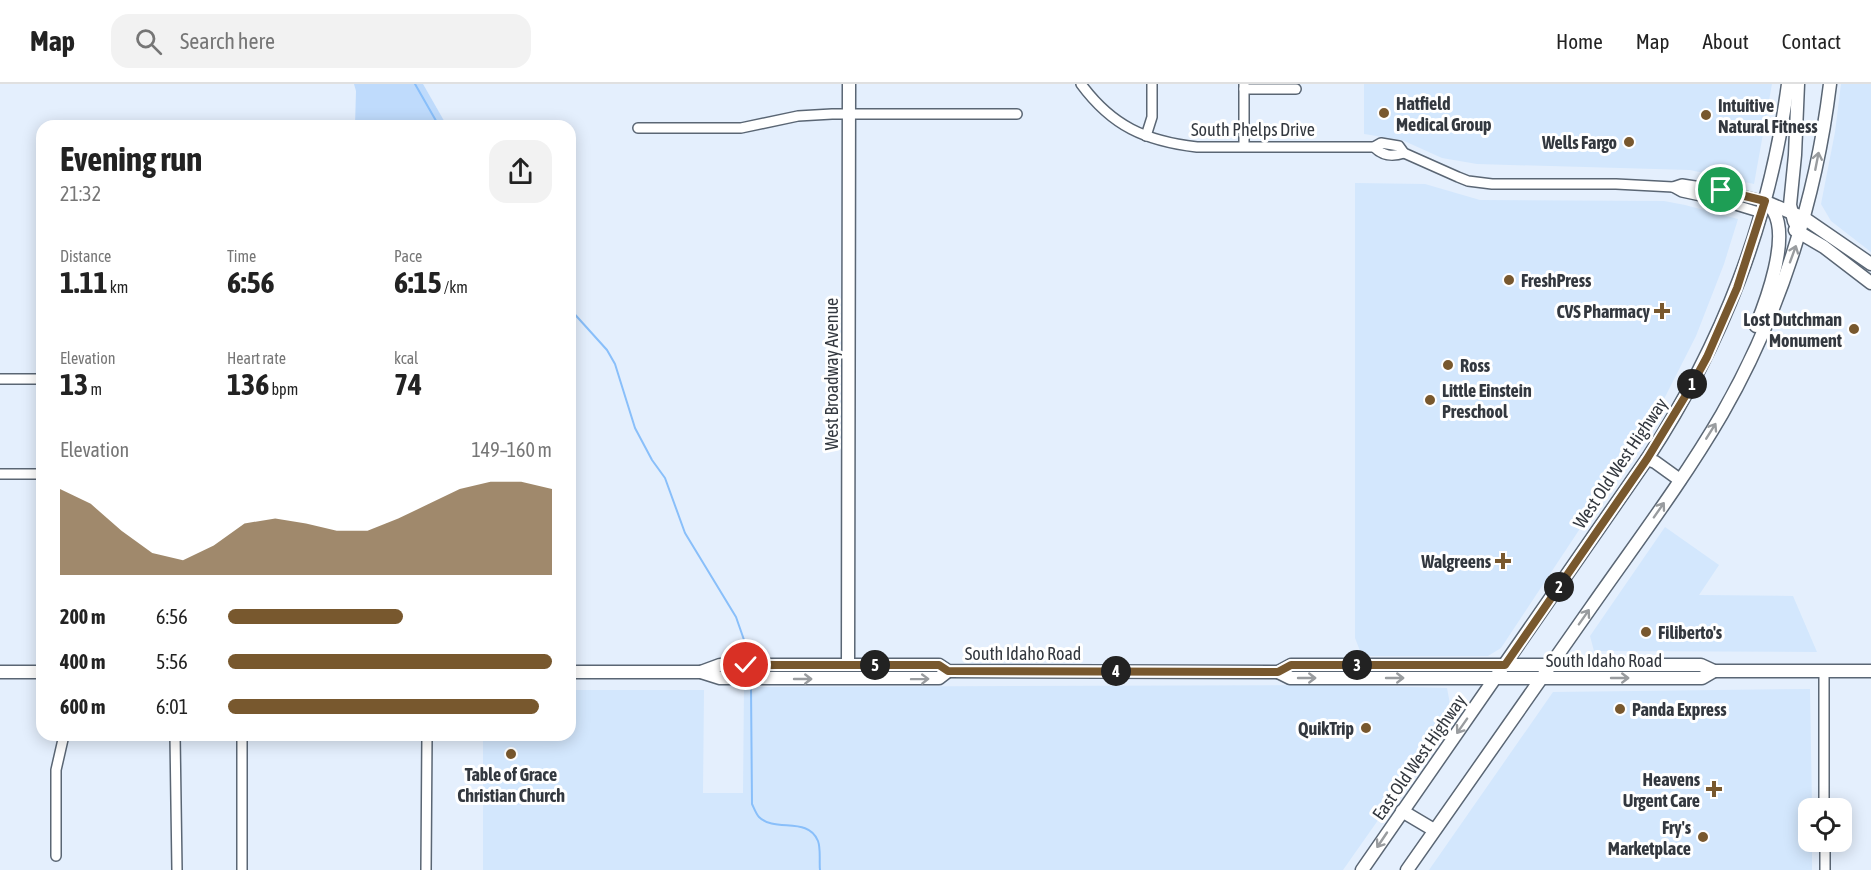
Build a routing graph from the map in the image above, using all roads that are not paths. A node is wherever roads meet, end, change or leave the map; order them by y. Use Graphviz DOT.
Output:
graph roads {
  1 [pos="849,84"];
  2 [pos="1081,84"];
  3 [pos="1152,84"];
  4 [pos="1788,84"];
  5 [pos="1798,84"];
  6 [pos="1830,84"];
  7 [pos="1244,86"];
  8 [pos="1296,89"];
  9 [pos="849,114"];
  10 [pos="1017,114"];
  11 [pos="638,129"];
  12 [pos="1146,136"];
  13 [pos="1245,146"];
  14 [pos="1764,207"];
  15 [pos="1791,212"];
  16 [pos="1804,218"];
  17 [pos="1778,220"];
  18 [pos="1800,233"];
  19 [pos="1871,264"];
  20 [pos="1871,283"];
  21 [pos="0,380"];
  22 [pos="36,380"];
  23 [pos="1731,397"];
  24 [pos="1647,459"];
  25 [pos="0,474"];
  26 [pos="36,474"];
  27 [pos="1680,480"];
  28 [pos="848,664"];
  29 [pos="1505,665"];
  30 [pos="1550,665"];
  31 [pos="948,671"];
  32 [pos="1714,671"];
  33 [pos="1824,671"];
  34 [pos="1871,671"];
  35 [pos="0,672"];
  36 [pos="36,672"];
  37 [pos="576,672"];
  38 [pos="700,672"];
  39 [pos="1278,672"];
  40 [pos="1496,678"];
  41 [pos="1541,678"];
  42 [pos="63,741"];
  43 [pos="175,741"];
  44 [pos="242,741"];
  45 [pos="427,741"];
  46 [pos="1824,798"];
  47 [pos="1402,811"];
  48 [pos="1434,830"];
  49 [pos="1825,852"];
  50 [pos="56,856"];
  51 [pos="177,870"];
  52 [pos="242,870"];
  53 [pos="426,870"];
  54 [pos="1362,870"];
  55 [pos="1407,870"];
  56 [pos="1825,870"];
  1 -- 9 [label="main road, West Broadway Avenue"];
  2 -- 12 [label="street, South Phelps Drive"];
  3 -- 12 [label="street"];
  4 -- 14 [label="main road, West Old West Highway"];
  5 -- 15 [label="main road"];
  16 -- 6 [label="main road, one-way"];
  7 -- 8 [label="street"];
  7 -- 13 [label="street"];
  9 -- 10 [label="street"];
  9 -- 11 [label="street"];
  9 -- 28 [label="main road, West Broadway Avenue"];
  12 -- 13 [label="street, South Phelps Drive"];
  13 -- 14 [label="street, South Phelps Drive"];
  14 -- 15 [label="main road"];
  14 -- 17 [label="main road"];
  14 -- 24 [label="main road, West Old West Highway"];
  15 -- 16 [label="main road"];
  15 -- 18 [label="main road"];
  16 -- 18 [label="main road"];
  16 -- 19 [label="main road"];
  17 -- 18 [label="main road"];
  17 -- 23 [label="main road"];
  18 -- 20 [label="main road"];
  23 -- 18 [label="main road, one-way"];
  21 -- 22 [label="street"];
  27 -- 23 [label="main road, one-way"];
  24 -- 27 [label="main road"];
  24 -- 29 [label="main road, West Old West Highway"];
  25 -- 26 [label="street"];
  30 -- 27 [label="main road, one-way"];
  28 -- 31 [label="main road, South Idaho Road"];
  28 -- 38 [label="main road, South Idaho Road"];
  29 -- 30 [label="main road, South Idaho Road"];
  29 -- 39 [label="main road, South Idaho Road"];
  29 -- 40 [label="main road, East Old West Highway"];
  30 -- 32 [label="main road, South Idaho Road"];
  30 -- 41 [label="main road"];
  38 -- 31 [label="main road, South Idaho Road, one-way"];
  31 -- 39 [label="main road, South Idaho Road"];
  32 -- 33 [label="main road, South Idaho Road"];
  41 -- 32 [label="main road, South Idaho Road, one-way"];
  33 -- 34 [label="main road, South Idaho Road"];
  33 -- 46 [label="street"];
  35 -- 36 [label="main road"];
  37 -- 38 [label="main road, South Idaho Road"];
  39 -- 40 [label="main road, South Idaho Road, one-way"];
  40 -- 41 [label="main road, South Idaho Road"];
  40 -- 47 [label="main road, East Old West Highway, one-way"];
  41 -- 48 [label="main road"];
  42 -- 50 [label="street"];
  43 -- 51 [label="street"];
  44 -- 52 [label="street"];
  45 -- 53 [label="street"];
  47 -- 48 [label="main road"];
  47 -- 54 [label="main road, East Old West Highway, one-way"];
  48 -- 55 [label="main road"];
  49 -- 56 [label="street"];
}
